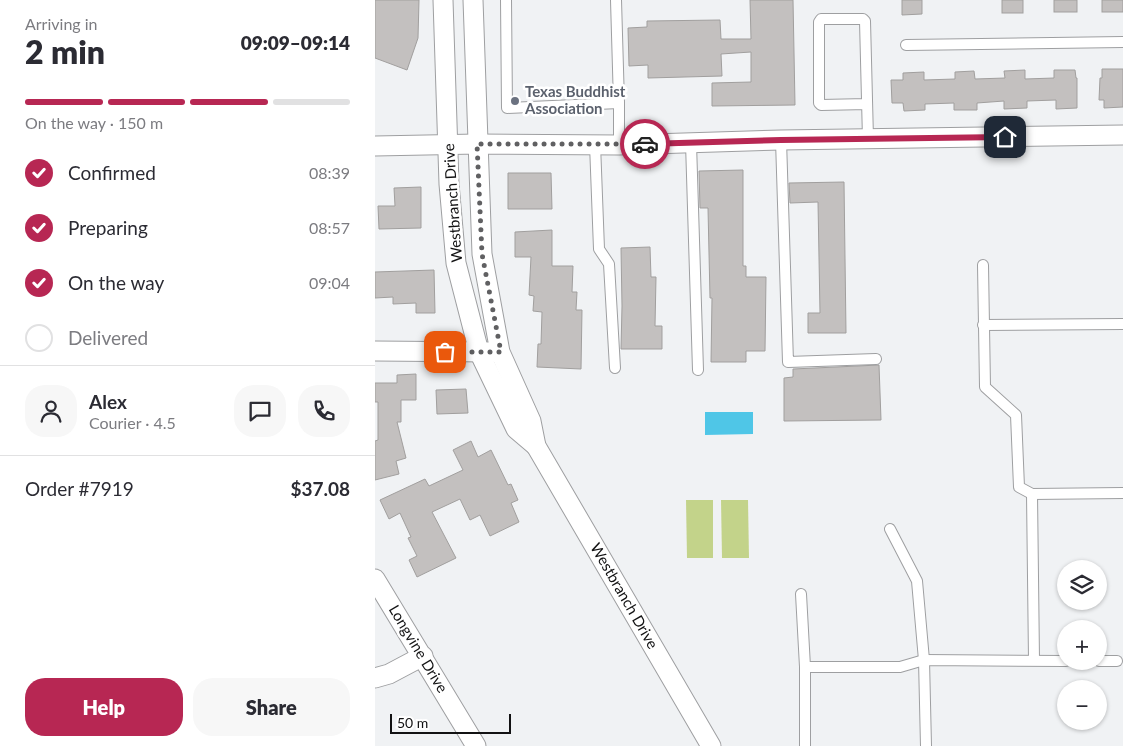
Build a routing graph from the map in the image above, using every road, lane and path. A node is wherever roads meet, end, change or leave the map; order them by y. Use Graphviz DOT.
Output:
graph roads {
  1 [pos="443,0"];
  2 [pos="473,0"];
  3 [pos="506,0"];
  4 [pos="616,0"];
  5 [pos="1123,42"];
  6 [pos="906,45"];
  7 [pos="619,103"];
  8 [pos="867,104"];
  9 [pos="1123,135"];
  10 [pos="867,139"];
  11 [pos="781,140"];
  12 [pos="691,143"];
  13 [pos="477,144"];
  14 [pos="595,144"];
  15 [pos="448,145"];
  16 [pos="619,145"];
  17 [pos="375,146"];
  18 [pos="983,265"];
  19 [pos="983,324"];
  20 [pos="1123,324"];
  21 [pos="375,351"];
  22 [pos="479,352"];
  23 [pos="501,352"];
  24 [pos="876,359"];
  25 [pos="615,368"];
  26 [pos="698,370"];
  27 [pos="536,446"];
  28 [pos="1123,493"];
  29 [pos="1032,494"];
  30 [pos="889,529"];
  31 [pos="375,579"];
  32 [pos="801,594"];
  33 [pos="423,656"];
  34 [pos="924,660"];
  35 [pos="1034,660"];
  36 [pos="1057,661"];
  37 [pos="1107,661"];
  38 [pos="1117,661"];
  39 [pos="805,667"];
  40 [pos="375,678"];
  41 [pos="476,746"];
  42 [pos="711,746"];
  43 [pos="805,746"];
  44 [pos="926,746"];
  1 -- 15 [label="street, Westbranch Drive"];
  2 -- 13 [label="street, Westbranch Drive"];
  3 -- 7 [label="lane"];
  4 -- 7 [label="lane"];
  5 -- 6 [label="lane"];
  7 -- 16 [label="lane"];
  8 -- 8 [label="lane"];
  8 -- 10 [label="lane"];
  9 -- 10 [label="street"];
  10 -- 11 [label="street"];
  11 -- 12 [label="street"];
  11 -- 24 [label="lane"];
  12 -- 16 [label="street"];
  12 -- 26 [label="lane"];
  13 -- 14 [label="street"];
  13 -- 15 [label="street"];
  13 -- 23 [label="street, Westbranch Drive"];
  14 -- 16 [label="street"];
  14 -- 25 [label="lane"];
  15 -- 17 [label="street"];
  15 -- 22 [label="street, Westbranch Drive"];
  18 -- 19 [label="lane"];
  19 -- 20 [label="lane"];
  19 -- 29 [label="lane"];
  21 -- 22 [label="street"];
  22 -- 23 [label="street"];
  22 -- 27 [label="street, Westbranch Drive"];
  23 -- 27 [label="street, Westbranch Drive"];
  27 -- 42 [label="street, Westbranch Drive"];
  28 -- 29 [label="lane"];
  29 -- 35 [label="lane"];
  30 -- 34 [label="lane"];
  31 -- 33 [label="street, Longvine Drive"];
  32 -- 39 [label="lane"];
  33 -- 40 [label="street"];
  33 -- 41 [label="street, Longvine Drive"];
  34 -- 35 [label="lane"];
  34 -- 39 [label="lane"];
  34 -- 44 [label="lane"];
  35 -- 36 [label="lane"];
  37 -- 38 [label="lane"];
  39 -- 43 [label="lane"];
}
